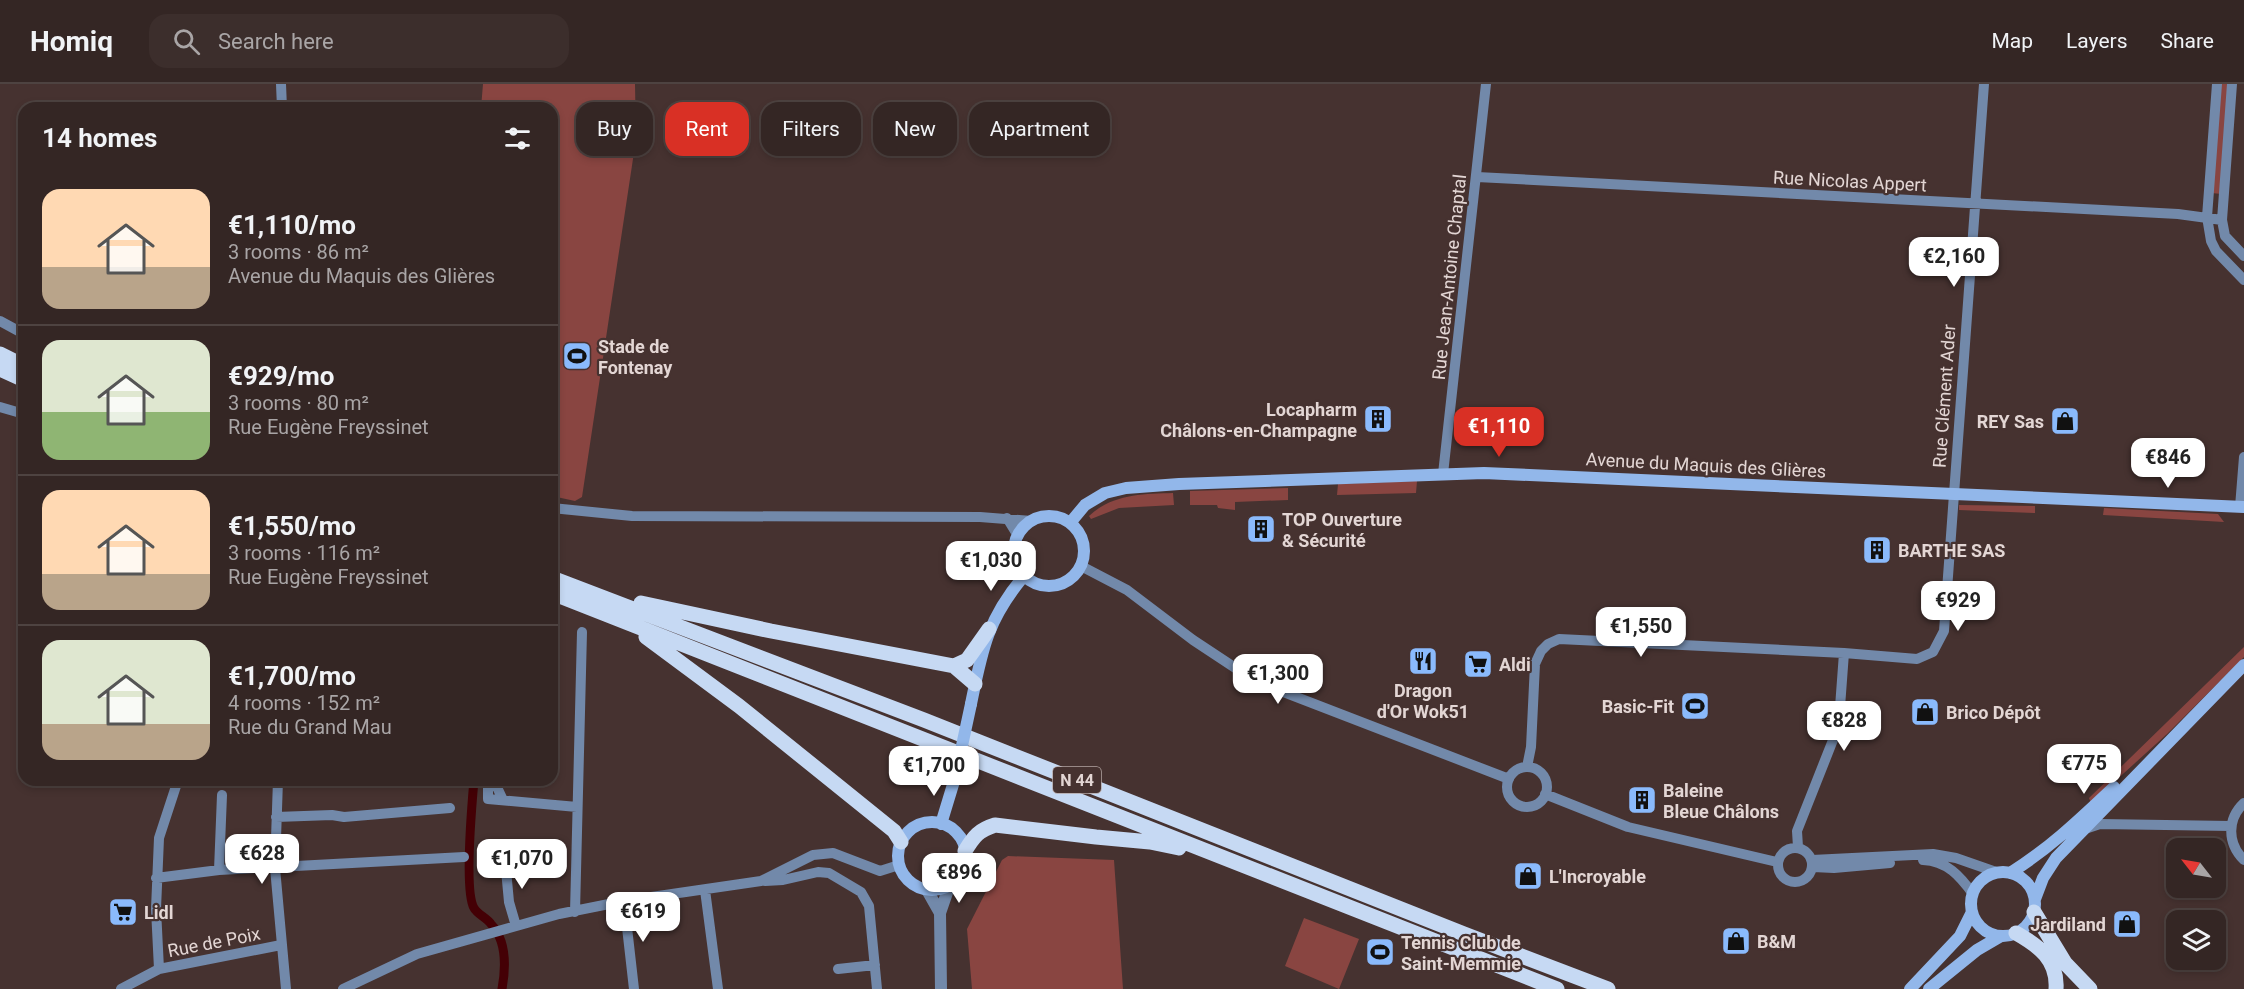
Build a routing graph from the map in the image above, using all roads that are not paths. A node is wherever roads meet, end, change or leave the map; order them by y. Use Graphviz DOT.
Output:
graph roads {
  1 [pos="281,84"];
  2 [pos="1486,84"];
  3 [pos="1984,84"];
  4 [pos="2217,84"];
  5 [pos="2232,84"];
  6 [pos="282,102"];
  7 [pos="1477,177"];
  8 [pos="1975,204"];
  9 [pos="2207,217"];
  10 [pos="2222,220"];
  11 [pos="2244,256"];
  12 [pos="2244,280"];
  13 [pos="0,321"];
  14 [pos="18,331"];
  15 [pos="0,354"];
  16 [pos="18,363"];
  17 [pos="0,369"];
  18 [pos="18,377"];
  19 [pos="0,407"];
  20 [pos="18,412"];
  21 [pos="2244,457"];
  22 [pos="1443,474"];
  23 [pos="1953,494"];
  24 [pos="2242,507"];
  25 [pos="558,509"];
  26 [pos="1007,518"];
  27 [pos="1032,521"];
  28 [pos="1070,523"];
  29 [pos="1018,536"];
  30 [pos="1081,566"];
  31 [pos="1024,576"];
  32 [pos="559,580"];
  33 [pos="558,595"];
  34 [pos="626,623"];
  35 [pos="989,629"];
  36 [pos="582,632"];
  37 [pos="1844,653"];
  38 [pos="2244,665"];
  39 [pos="954,666"];
  40 [pos="975,684"];
  41 [pos="2172,737"];
  42 [pos="1527,767"];
  43 [pos="1509,779"];
  44 [pos="176,786"];
  45 [pos="278,786"];
  46 [pos="1545,794"];
  47 [pos="222,795"];
  48 [pos="503,800"];
  49 [pos="2244,803"];
  50 [pos="578,807"];
  51 [pos="450,808"];
  52 [pos="276,817"];
  53 [pos="941,824"];
  54 [pos="2231,826"];
  55 [pos="2084,829"];
  56 [pos="901,842"];
  57 [pos="1798,847"];
  58 [pos="965,851"];
  59 [pos="1216,855"];
  60 [pos="464,857"];
  61 [pos="505,859"];
  62 [pos="2244,860"];
  63 [pos="1778,862"];
  64 [pos="1812,864"];
  65 [pos="899,865"];
  66 [pos="275,868"];
  67 [pos="219,870"];
  68 [pos="2004,873"];
  69 [pos="156,878"];
  70 [pos="761,881"];
  71 [pos="950,884"];
  72 [pos="705,890"];
  73 [pos="927,890"];
  74 [pos="1973,894"];
  75 [pos="624,901"];
  76 [pos="2034,905"];
  77 [pos="575,912"];
  78 [pos="1972,912"];
  79 [pos="940,914"];
  80 [pos="511,927"];
  81 [pos="2008,935"];
  82 [pos="281,945"];
  83 [pos="875,965"];
  84 [pos="159,969"];
  85 [pos="838,969"];
  86 [pos="121,989"];
  87 [pos="286,989"];
  88 [pos="343,989"];
  89 [pos="634,989"];
  90 [pos="718,989"];
  91 [pos="877,989"];
  92 [pos="941,989"];
  93 [pos="1557,989"];
  94 [pos="1608,989"];
  95 [pos="1910,989"];
  96 [pos="1929,989"];
  97 [pos="2056,989"];
  98 [pos="2090,989"];
  1 -- 6 [label="street"];
  2 -- 7 [label="street, Rue Jean-Antoine Chaptal"];
  3 -- 8 [label="street, Rue Clément Ader"];
  4 -- 9 [label="street"];
  5 -- 10 [label="street"];
  7 -- 8 [label="street, Rue Nicolas Appert"];
  7 -- 22 [label="street, Rue Jean-Antoine Chaptal"];
  8 -- 9 [label="street, Rue Nicolas Appert"];
  8 -- 23 [label="street, Rue Clément Ader"];
  9 -- 10 [label="street, Rue Nicolas Appert"];
  9 -- 12 [label="street"];
  10 -- 11 [label="street"];
  13 -- 14 [label="street"];
  15 -- 16 [label="main road"];
  17 -- 18 [label="main road"];
  19 -- 20 [label="street"];
  21 -- 24 [label="street"];
  22 -- 23 [label="main road, Avenue du Maquis des Glières"];
  22 -- 28 [label="main road, Avenue du Maquis des Glières"];
  23 -- 24 [label="main road, Avenue du Maquis des Glières"];
  23 -- 37 [label="street, Rue Clément Ader"];
  25 -- 26 [label="street"];
  26 -- 27 [label="street"];
  26 -- 29 [label="street"];
  27 -- 28 [label="main road"];
  27 -- 29 [label="main road"];
  28 -- 30 [label="main road"];
  29 -- 31 [label="main road"];
  30 -- 31 [label="main road"];
  30 -- 43 [label="street"];
  31 -- 35 [label="main road"];
  32 -- 39 [label="main road"];
  32 -- 94 [label="main road, N 44"];
  33 -- 34 [label="main road, N 44"];
  34 -- 56 [label="main road"];
  34 -- 59 [label="main road, N 44"];
  35 -- 39 [label="main road"];
  35 -- 40 [label="main road"];
  36 -- 50 [label="street"];
  37 -- 42 [label="street, Rue Clément Ader"];
  37 -- 57 [label="street"];
  38 -- 41 [label="main road"];
  39 -- 40 [label="main road"];
  40 -- 53 [label="main road, bridge"];
  41 -- 55 [label="main road"];
  41 -- 68 [label="main road"];
  42 -- 43 [label="street"];
  42 -- 46 [label="street"];
  43 -- 46 [label="street"];
  44 -- 69 [label="street"];
  45 -- 52 [label="street"];
  46 -- 63 [label="street"];
  47 -- 67 [label="street"];
  48 -- 50 [label="street"];
  49 -- 54 [label="street"];
  50 -- 77 [label="street"];
  51 -- 52 [label="street"];
  52 -- 66 [label="street"];
  53 -- 56 [label="main road"];
  53 -- 58 [label="main road"];
  54 -- 55 [label="street"];
  54 -- 62 [label="street"];
  55 -- 76 [label="main road"];
  56 -- 65 [label="main road"];
  57 -- 63 [label="street"];
  57 -- 64 [label="street"];
  58 -- 59 [label="main road"];
  58 -- 71 [label="main road"];
  59 -- 93 [label="main road, N 44"];
  60 -- 66 [label="street"];
  61 -- 80 [label="street"];
  63 -- 64 [label="street"];
  64 -- 68 [label="street"];
  64 -- 74 [label="street"];
  65 -- 70 [label="street"];
  65 -- 73 [label="main road"];
  66 -- 67 [label="street"];
  66 -- 82 [label="street"];
  67 -- 69 [label="street"];
  68 -- 74 [label="main road"];
  68 -- 76 [label="main road"];
  69 -- 84 [label="street"];
  70 -- 72 [label="street"];
  70 -- 83 [label="street"];
  71 -- 73 [label="main road"];
  71 -- 79 [label="street"];
  72 -- 75 [label="street"];
  72 -- 90 [label="street"];
  73 -- 79 [label="street"];
  74 -- 78 [label="main road"];
  75 -- 77 [label="street"];
  75 -- 89 [label="street"];
  76 -- 81 [label="main road"];
  76 -- 98 [label="main road"];
  77 -- 80 [label="street"];
  78 -- 81 [label="main road"];
  78 -- 95 [label="main road"];
  79 -- 92 [label="street"];
  80 -- 88 [label="street"];
  81 -- 96 [label="main road"];
  81 -- 97 [label="main road"];
  82 -- 84 [label="street, Rue de Poix"];
  82 -- 87 [label="street"];
  83 -- 85 [label="street"];
  83 -- 91 [label="street"];
  84 -- 86 [label="street, Rue de Poix"];
}
